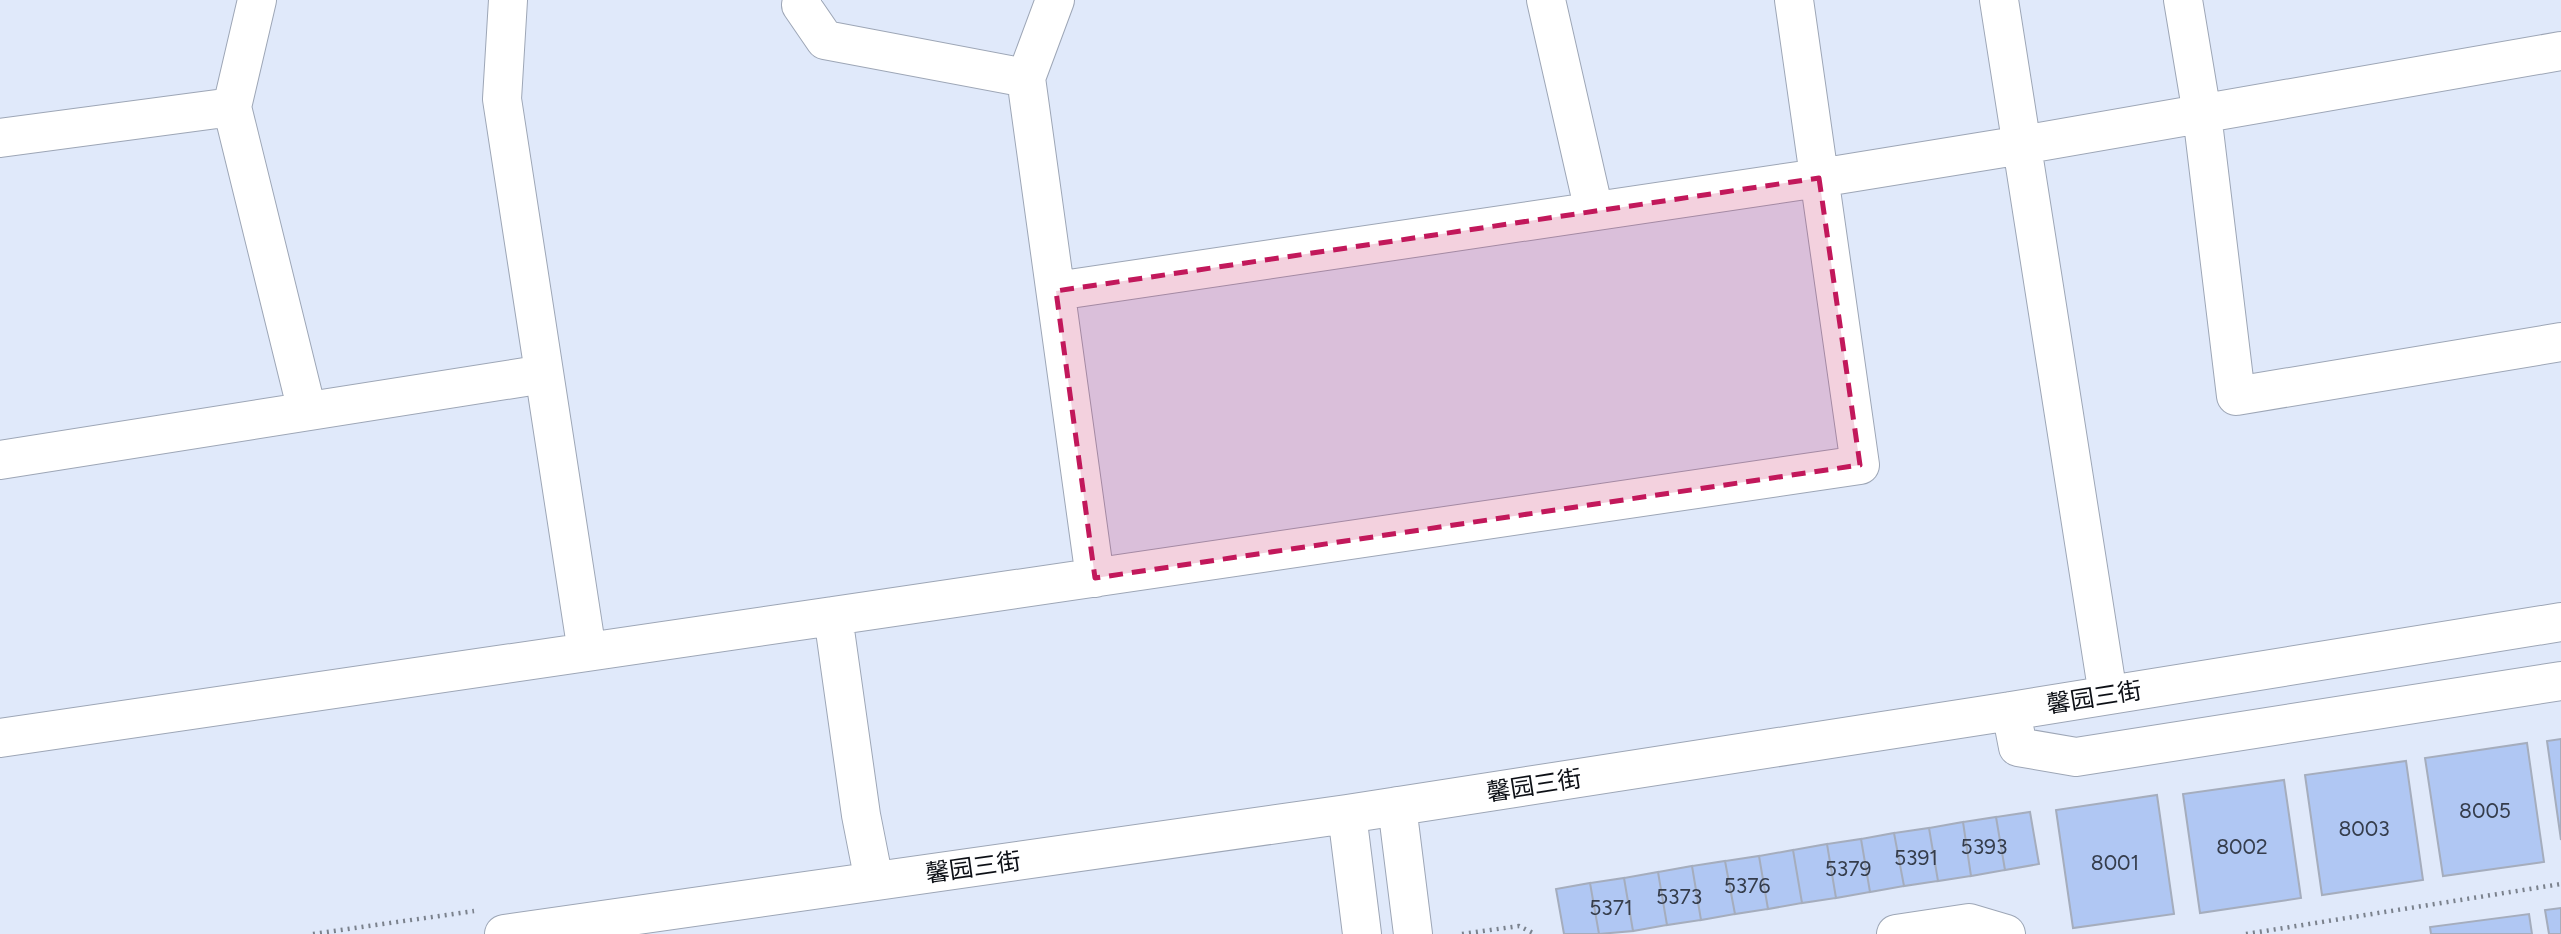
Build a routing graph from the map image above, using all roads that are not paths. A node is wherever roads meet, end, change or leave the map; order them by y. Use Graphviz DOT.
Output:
graph roads {
  1 [pos="257,0"];
  2 [pos="508,0"];
  3 [pos="803,0"];
  4 [pos="1055,0"];
  5 [pos="1546,0"];
  6 [pos="1794,0"];
  7 [pos="1999,0"];
  8 [pos="2183,0"];
  9 [pos="2561,51"];
  10 [pos="1026,78"];
  11 [pos="232,107"];
  12 [pos="2202,114"];
  13 [pos="0,138"];
  14 [pos="2022,145"];
  15 [pos="1819,178"];
  16 [pos="1594,211"];
  17 [pos="1056,291"];
  18 [pos="2561,342"];
  19 [pos="544,374"];
  20 [pos="307,411"];
  21 [pos="0,460"];
  22 [pos="1095,578"];
  23 [pos="833,616"];
  24 [pos="2561,622"];
  25 [pos="587,652"];
  26 [pos="2561,681"];
  27 [pos="2108,695"];
  28 [pos="2011,711"];
  29 [pos="0,737"];
  30 [pos="1397,806"];
  31 [pos="1346,814"];
  32 [pos="874,881"];
  33 [pos="504,934"];
  34 [pos="1362,934"];
  35 [pos="1413,934"];
  36 [pos="1896,934"];
  37 [pos="2006,934"];
  1 -- 11 [label="street"];
  2 -- 19 [label="street"];
  3 -- 10 [label="street"];
  4 -- 10 [label="street"];
  5 -- 16 [label="street"];
  6 -- 15 [label="street"];
  7 -- 14 [label="street"];
  8 -- 12 [label="street"];
  9 -- 12 [label="street"];
  10 -- 17 [label="street"];
  11 -- 13 [label="street"];
  11 -- 20 [label="street"];
  12 -- 14 [label="street"];
  12 -- 18 [label="street"];
  14 -- 15 [label="street"];
  14 -- 27 [label="street"];
  15 -- 16 [label="street"];
  15 -- 22 [label="street"];
  16 -- 17 [label="street"];
  17 -- 22 [label="street"];
  19 -- 20 [label="street"];
  19 -- 25 [label="street"];
  20 -- 21 [label="street"];
  22 -- 23 [label="street"];
  23 -- 25 [label="street"];
  23 -- 32 [label="street"];
  24 -- 27 [label="street, 馨园三街"];
  25 -- 29 [label="street"];
  26 -- 28 [label="street"];
  27 -- 28 [label="street, 馨园三街"];
  28 -- 30 [label="street, 馨园三街"];
  30 -- 31 [label="street, 馨园三街"];
  30 -- 35 [label="street"];
  31 -- 32 [label="street, 馨园三街"];
  31 -- 34 [label="street"];
  32 -- 33 [label="street, 馨园三街"];
  36 -- 37 [label="street"];
}
